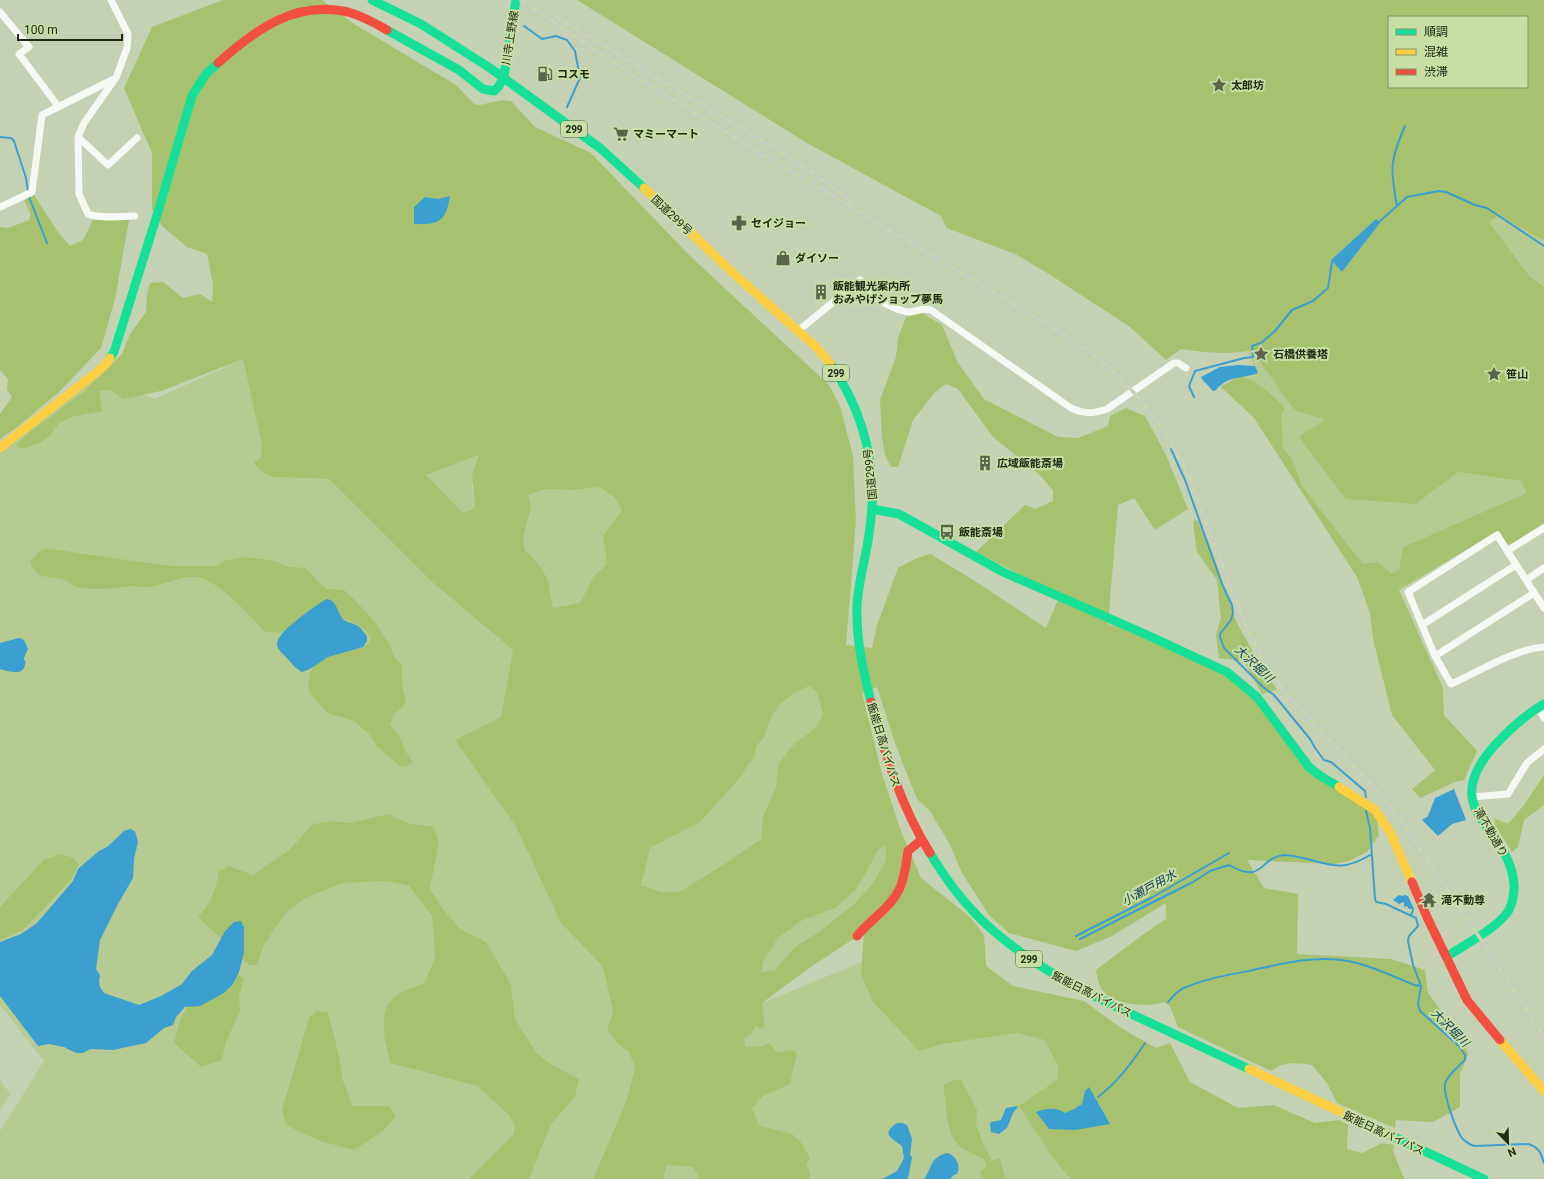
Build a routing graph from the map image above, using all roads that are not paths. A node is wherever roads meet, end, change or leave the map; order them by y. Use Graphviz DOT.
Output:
graph roads {
  1 [pos="111,0"];
  2 [pos="372,0"];
  3 [pos="516,0"];
  4 [pos="0,12"];
  5 [pos="504,76"];
  6 [pos="116,78"];
  7 [pos="58,106"];
  8 [pos="78,137"];
  9 [pos="137,138"];
  10 [pos="0,207"];
  11 [pos="135,216"];
  12 [pos="798,331"];
  13 [pos="1186,368"];
  14 [pos="0,448"];
  15 [pos="872,509"];
  16 [pos="1544,528"];
  17 [pos="1507,551"];
  18 [pos="1516,565"];
  19 [pos="1544,568"];
  20 [pos="1526,580"];
  21 [pos="1534,593"];
  22 [pos="1544,608"];
  23 [pos="1422,625"];
  24 [pos="1544,647"];
  25 [pos="1435,656"];
  26 [pos="1541,706"];
  27 [pos="1544,718"];
  28 [pos="1544,749"];
  29 [pos="1472,796"];
  30 [pos="920,841"];
  31 [pos="857,936"];
  32 [pos="1446,957"];
  33 [pos="1544,1091"];
  34 [pos="1484,1179"];
  1 -- 6 [label="street"];
  2 -- 5 [label="main road, 国道299号 / 299"];
  3 -- 5 [label="main road, 川寺上野線"];
  4 -- 7 [label="street"];
  5 -- 12 [label="main road, 国道299号 / 299"];
  5 -- 14 [label="main road"];
  6 -- 7 [label="street"];
  6 -- 8 [label="street"];
  7 -- 10 [label="street"];
  8 -- 9 [label="street"];
  8 -- 11 [label="street"];
  12 -- 13 [label="street"];
  12 -- 15 [label="main road, 国道299号 / 299"];
  15 -- 30 [label="main road, 飯能日高バイパス / 299"];
  15 -- 32 [label="main road"];
  16 -- 17 [label="street"];
  17 -- 18 [label="street"];
  17 -- 23 [label="street"];
  18 -- 20 [label="street"];
  18 -- 23 [label="street"];
  19 -- 20 [label="street"];
  20 -- 21 [label="street"];
  21 -- 22 [label="street"];
  21 -- 25 [label="street"];
  23 -- 25 [label="street"];
  24 -- 25 [label="street"];
  26 -- 27 [label="street"];
  26 -- 29 [label="main road, 滝不動通り"];
  28 -- 29 [label="street"];
  29 -- 32 [label="main road, 滝不動通り"];
  30 -- 31 [label="main road"];
  30 -- 34 [label="main road, 飯能日高バイパス / 299"];
  32 -- 33 [label="main road"];
}
